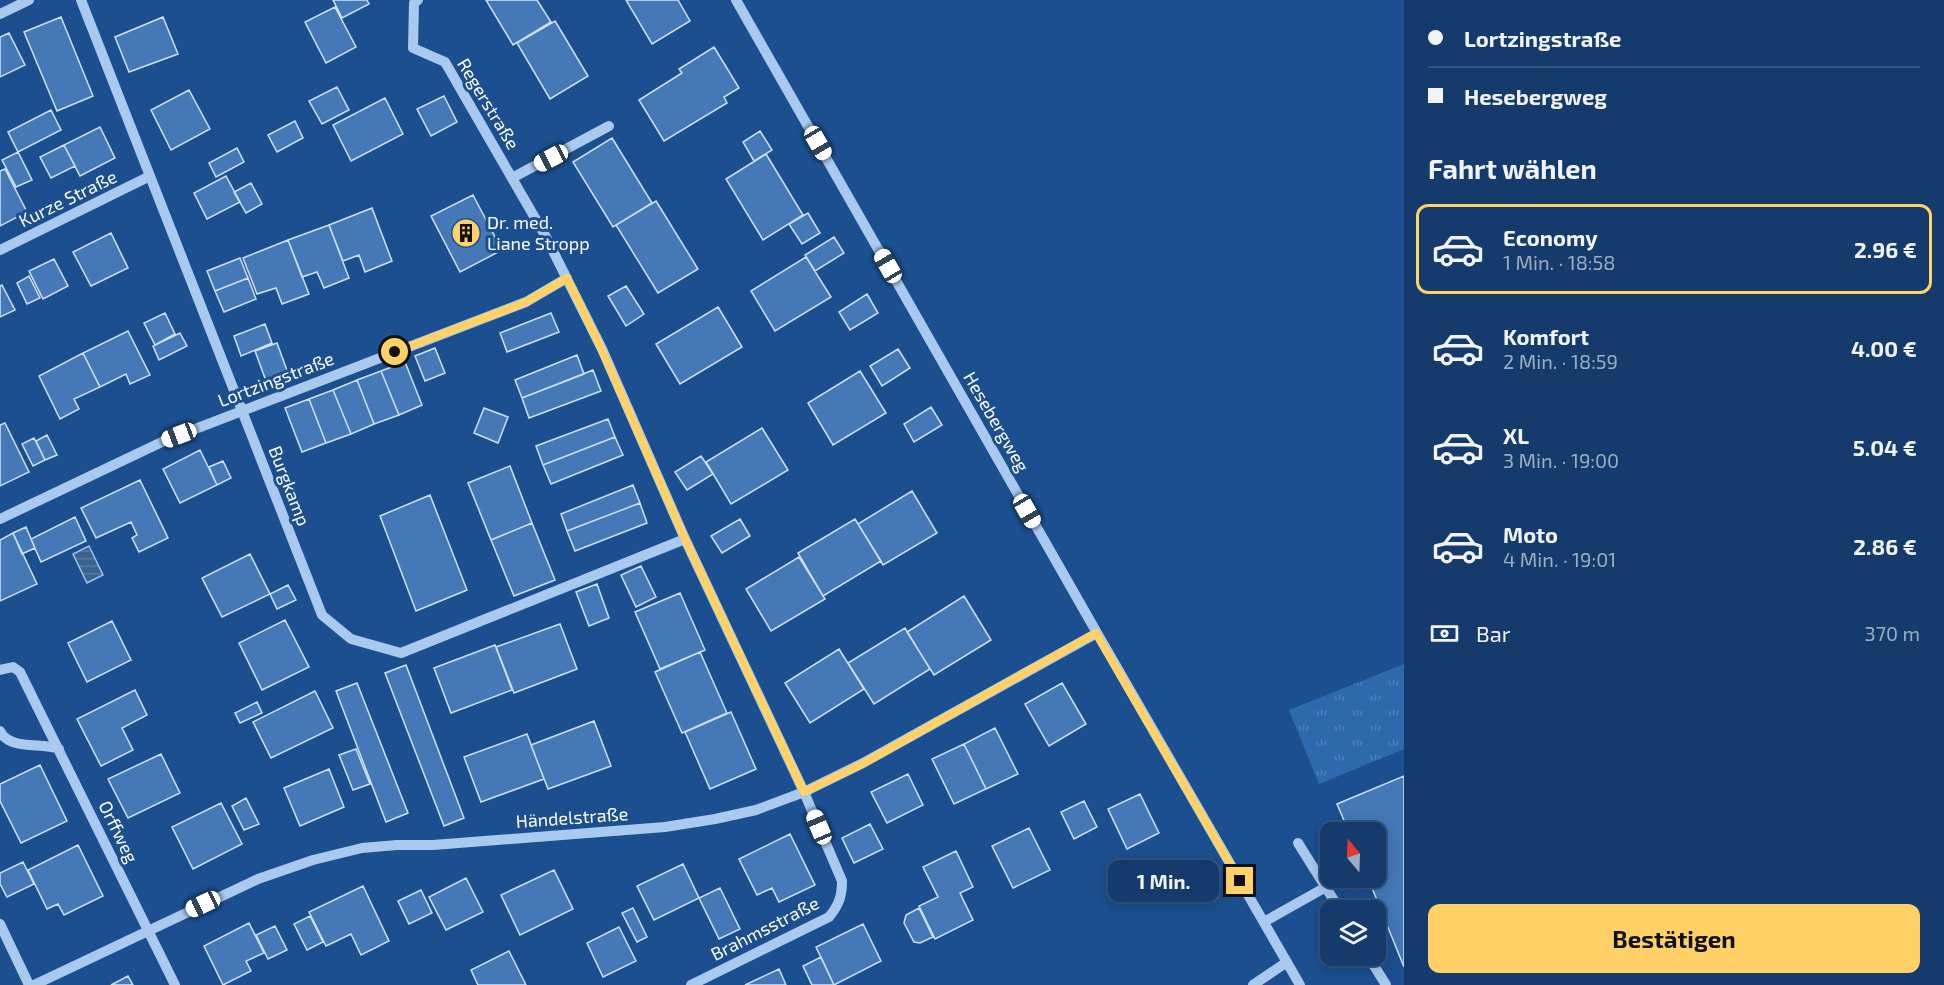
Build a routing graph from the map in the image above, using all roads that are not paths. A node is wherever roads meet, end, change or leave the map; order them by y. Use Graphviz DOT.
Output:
graph roads {
  1 [pos="29,0"];
  2 [pos="81,0"];
  3 [pos="418,0"];
  4 [pos="736,0"];
  5 [pos="0,14"];
  6 [pos="609,126"];
  7 [pos="150,176"];
  8 [pos="512,178"];
  9 [pos="0,250"];
  10 [pos="567,278"];
  11 [pos="243,411"];
  12 [pos="0,519"];
  13 [pos="685,539"];
  14 [pos="1096,633"];
  15 [pos="0,670"];
  16 [pos="0,731"];
  17 [pos="59,749"];
  18 [pos="804,792"];
  19 [pos="1298,843"];
  20 [pos="1320,878"];
  21 [pos="1324,888"];
  22 [pos="1264,922"];
  23 [pos="0,924"];
  24 [pos="148,929"];
  25 [pos="1287,962"];
  26 [pos="1374,966"];
  27 [pos="29,985"];
  28 [pos="34,985"];
  29 [pos="175,985"];
  30 [pos="691,985"];
  31 [pos="1253,985"];
  32 [pos="1300,985"];
  33 [pos="1386,985"];
  1 -- 5 [label="street"];
  2 -- 7 [label="street, Burgkamp"];
  3 -- 8 [label="street, Regerstraße"];
  4 -- 14 [label="street, Hesebergweg"];
  6 -- 8 [label="street"];
  7 -- 9 [label="street, Kurze Straße"];
  7 -- 11 [label="street, Burgkamp"];
  8 -- 10 [label="street, Regerstraße"];
  10 -- 11 [label="street, Lortzingstraße"];
  10 -- 13 [label="street, Regerstraße"];
  11 -- 12 [label="street, Lortzingstraße"];
  11 -- 13 [label="street, Burgkamp"];
  13 -- 18 [label="street, Regerstraße"];
  14 -- 18 [label="street, Händelstraße"];
  14 -- 22 [label="street, Hesebergweg"];
  15 -- 17 [label="street, Orffweg"];
  16 -- 17 [label="street"];
  17 -- 24 [label="street, Orffweg"];
  18 -- 24 [label="street, Händelstraße"];
  18 -- 30 [label="street, Brahmsstraße"];
  19 -- 20 [label="street"];
  21 -- 22 [label="street"];
  22 -- 25 [label="street, Hesebergweg"];
  23 -- 27 [label="street"];
  24 -- 28 [label="street, Händelstraße"];
  24 -- 29 [label="street"];
  25 -- 31 [label="street"];
  25 -- 32 [label="street, Hesebergweg"];
  26 -- 33 [label="street"];
}
